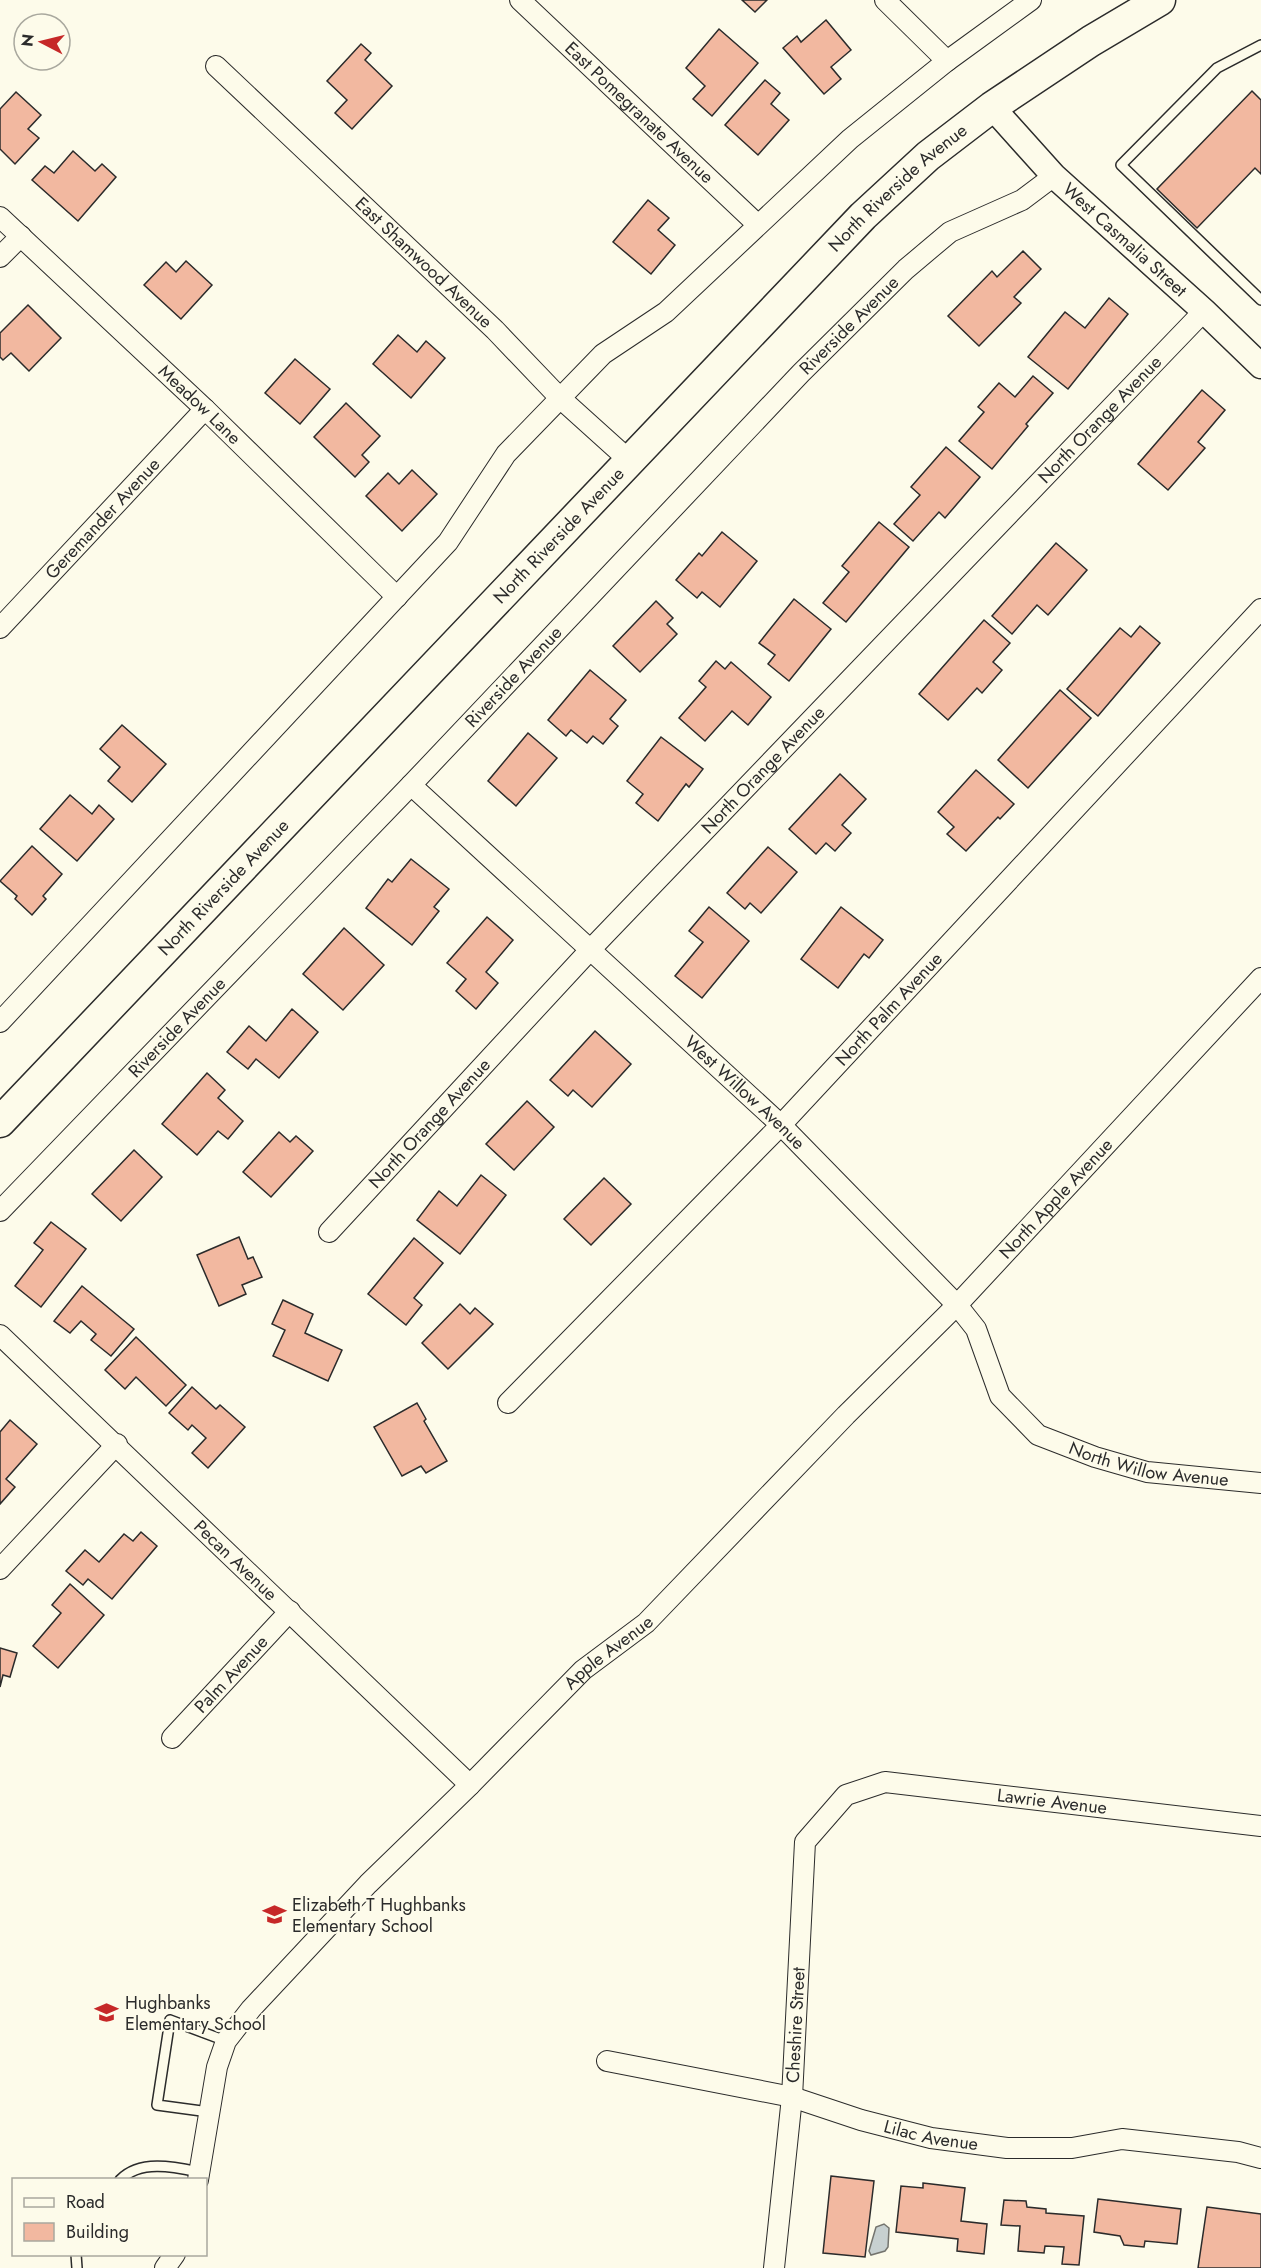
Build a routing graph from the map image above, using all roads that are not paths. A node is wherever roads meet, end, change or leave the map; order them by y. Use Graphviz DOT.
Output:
graph roads {
  1 [pos="520,0"];
  2 [pos="885,0"];
  3 [pos="1031,0"];
  4 [pos="1160,0"];
  5 [pos="1261,45"];
  6 [pos="947,61"];
  7 [pos="216,66"];
  8 [pos="992,107"];
  9 [pos="1054,176"];
  10 [pos="0,217"];
  11 [pos="758,225"];
  12 [pos="21,236"];
  13 [pos="0,257"];
  14 [pos="1261,300"];
  15 [pos="1203,311"];
  16 [pos="1261,366"];
  17 [pos="559,398"];
  18 [pos="205,409"];
  19 [pos="630,461"];
  20 [pos="397,597"];
  21 [pos="1261,609"];
  22 [pos="0,628"];
  23 [pos="411,785"];
  24 [pos="590,950"];
  25 [pos="1261,978"];
  26 [pos="0,1022"];
  27 [pos="0,1122"];
  28 [pos="781,1125"];
  29 [pos="0,1211"];
  30 [pos="329,1232"];
  31 [pos="957,1305"];
  32 [pos="0,1335"];
  33 [pos="508,1403"];
  34 [pos="846,1415"];
  35 [pos="1038,1435"];
  36 [pos="117,1444"];
  37 [pos="1261,1484"];
  38 [pos="0,1569"];
  39 [pos="290,1611"];
  40 [pos="172,1738"];
  41 [pos="470,1785"];
  42 [pos="846,1795"];
  43 [pos="1261,1826"];
  44 [pos="226,2041"];
  45 [pos="607,2061"];
  46 [pos="792,2097"];
  47 [pos="210,2112"];
  48 [pos="1261,2158"];
  49 [pos="199,2176"];
  50 [pos="122,2178"];
  51 [pos="774,2268"];
  1 -- 11 [label="street, East Pomegranate Avenue"];
  2 -- 6 [label="street"];
  3 -- 6 [label="street"];
  4 -- 8 [label="main road, North Riverside Avenue"];
  5 -- 14 [label="lane"];
  6 -- 11 [label="street"];
  7 -- 17 [label="street, East Shamwood Avenue"];
  8 -- 9 [label="street, West Casmalia Street"];
  8 -- 19 [label="main road, North Riverside Avenue"];
  9 -- 15 [label="street, West Casmalia Street"];
  9 -- 23 [label="street, Riverside Avenue"];
  10 -- 12 [label="street, Meadow Lane"];
  11 -- 17 [label="street"];
  12 -- 13 [label="street"];
  12 -- 18 [label="street, Meadow Lane"];
  15 -- 16 [label="street, West Casmalia Street"];
  15 -- 24 [label="street, North Orange Avenue"];
  17 -- 19 [label="street, East Shamwood Avenue"];
  17 -- 20 [label="street"];
  18 -- 20 [label="street, Meadow Lane"];
  18 -- 22 [label="street, Geremander Avenue"];
  19 -- 27 [label="main road, North Riverside Avenue"];
  20 -- 26 [label="street"];
  21 -- 28 [label="street, North Palm Avenue"];
  23 -- 24 [label="street, West Willow Avenue"];
  23 -- 29 [label="street, Riverside Avenue"];
  24 -- 28 [label="street, West Willow Avenue"];
  24 -- 30 [label="street, North Orange Avenue"];
  25 -- 31 [label="street, North Apple Avenue"];
  28 -- 31 [label="street, West Willow Avenue"];
  28 -- 33 [label="street, North Palm Avenue"];
  31 -- 34 [label="street, North Apple Avenue"];
  31 -- 35 [label="street, West Willow Avenue"];
  32 -- 36 [label="street, Pecan Avenue"];
  34 -- 41 [label="street, Apple Avenue"];
  35 -- 37 [label="street, North Willow Avenue"];
  36 -- 38 [label="street"];
  36 -- 39 [label="street, Pecan Avenue"];
  39 -- 40 [label="street, Palm Avenue"];
  39 -- 41 [label="street, Pecan Avenue"];
  41 -- 44 [label="street, Apple Avenue"];
  42 -- 43 [label="street, Lawrie Avenue"];
  42 -- 46 [label="street, Cheshire Street"];
  44 -- 47 [label="street"];
  44 -- 47 [label="lane"];
  45 -- 46 [label="street, Lilac Avenue"];
  46 -- 48 [label="street, Lilac Avenue"];
  46 -- 51 [label="street, Cheshire Street"];
  47 -- 49 [label="street"];
  49 -- 50 [label="lane"];
}
